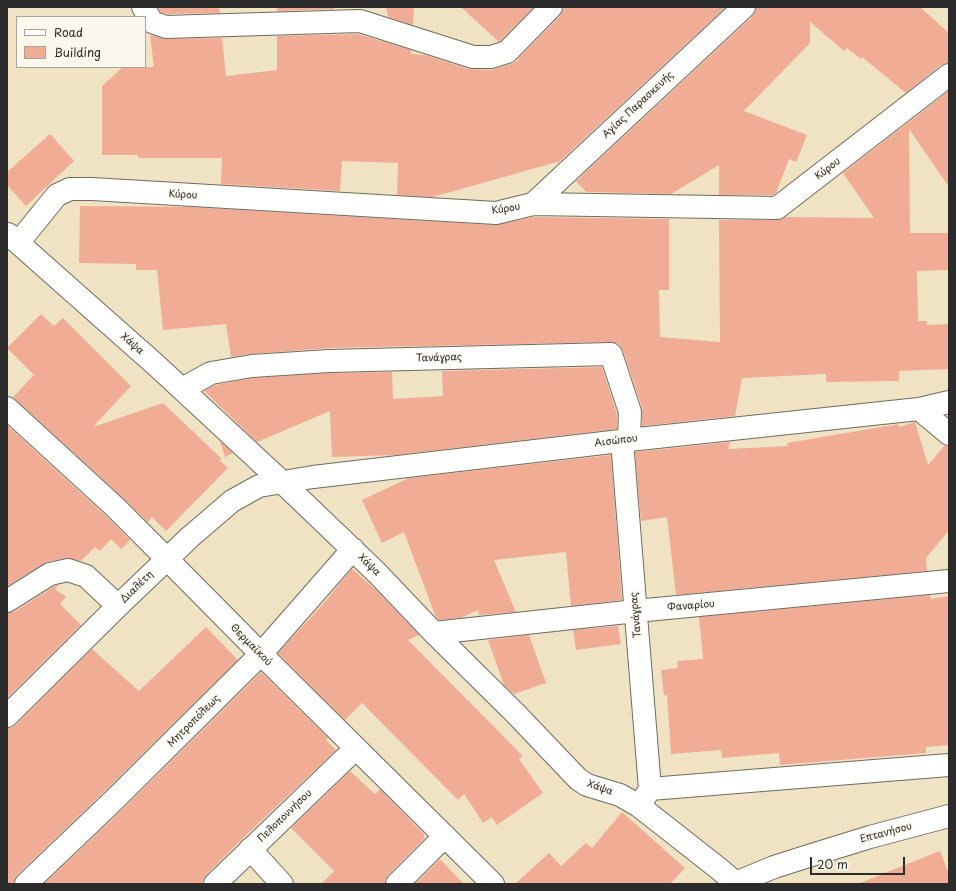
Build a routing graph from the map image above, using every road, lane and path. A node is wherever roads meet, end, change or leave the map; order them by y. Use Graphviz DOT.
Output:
graph roads {
  1 [pos="143,7"];
  2 [pos="551,7"];
  3 [pos="744,7"];
  4 [pos="949,75"];
  5 [pos="533,204"];
  6 [pos="13,238"];
  7 [pos="182,389"];
  8 [pos="949,402"];
  9 [pos="7,408"];
  10 [pos="919,409"];
  11 [pos="949,434"];
  12 [pos="626,440"];
  13 [pos="282,482"];
  14 [pos="353,549"];
  15 [pos="167,559"];
  16 [pos="949,581"];
  17 [pos="7,602"];
  18 [pos="118,606"];
  19 [pos="636,611"];
  20 [pos="434,633"];
  21 [pos="261,654"];
  22 [pos="7,716"];
  23 [pos="356,748"];
  24 [pos="949,765"];
  25 [pos="645,798"];
  26 [pos="948,819"];
  27 [pos="445,836"];
  28 [pos="250,849"];
  29 [pos="26,884"];
  30 [pos="215,884"];
  31 [pos="282,884"];
  32 [pos="397,884"];
  33 [pos="493,884"];
  34 [pos="735,884"];
  1 -- 2 [label="street"];
  3 -- 5 [label="street, Αγίας Παρασκευής"];
  4 -- 5 [label="street, Κύρου"];
  5 -- 6 [label="street, Κύρου"];
  6 -- 7 [label="street, Χάψα"];
  7 -- 12 [label="street, Τανάγρας"];
  7 -- 13 [label="street, Χάψα"];
  8 -- 10 [label="street, Αισώπου"];
  9 -- 15 [label="street, Θερμαϊκού"];
  10 -- 11 [label="street"];
  10 -- 12 [label="street, Αισώπου"];
  12 -- 13 [label="street, Αισώπου"];
  12 -- 19 [label="street, Τανάγρας"];
  13 -- 14 [label="street, Χάψα"];
  13 -- 15 [label="street, Διαλέτη"];
  14 -- 20 [label="street, Χάψα"];
  14 -- 21 [label="street, Μητροπόλεως"];
  15 -- 18 [label="street, Διαλέτη"];
  15 -- 21 [label="street, Θερμαϊκού"];
  16 -- 19 [label="street, Φαναρίου"];
  17 -- 18 [label="street"];
  18 -- 22 [label="street, Διαλέτη"];
  19 -- 20 [label="street, Φαναρίου"];
  19 -- 25 [label="street, Τανάγρας"];
  20 -- 25 [label="street, Χάψα"];
  21 -- 23 [label="street, Θερμαϊκού"];
  21 -- 29 [label="street, Μητροπόλεως"];
  23 -- 27 [label="street, Θερμαϊκού"];
  23 -- 28 [label="street, Πελοποννήσου"];
  24 -- 25 [label="street"];
  25 -- 34 [label="street, Χάψα"];
  26 -- 34 [label="street, Επτανήσου"];
  27 -- 32 [label="street"];
  27 -- 33 [label="street, Θερμαϊκού"];
  28 -- 30 [label="street, Πελοποννήσου"];
  28 -- 31 [label="street"];
}
